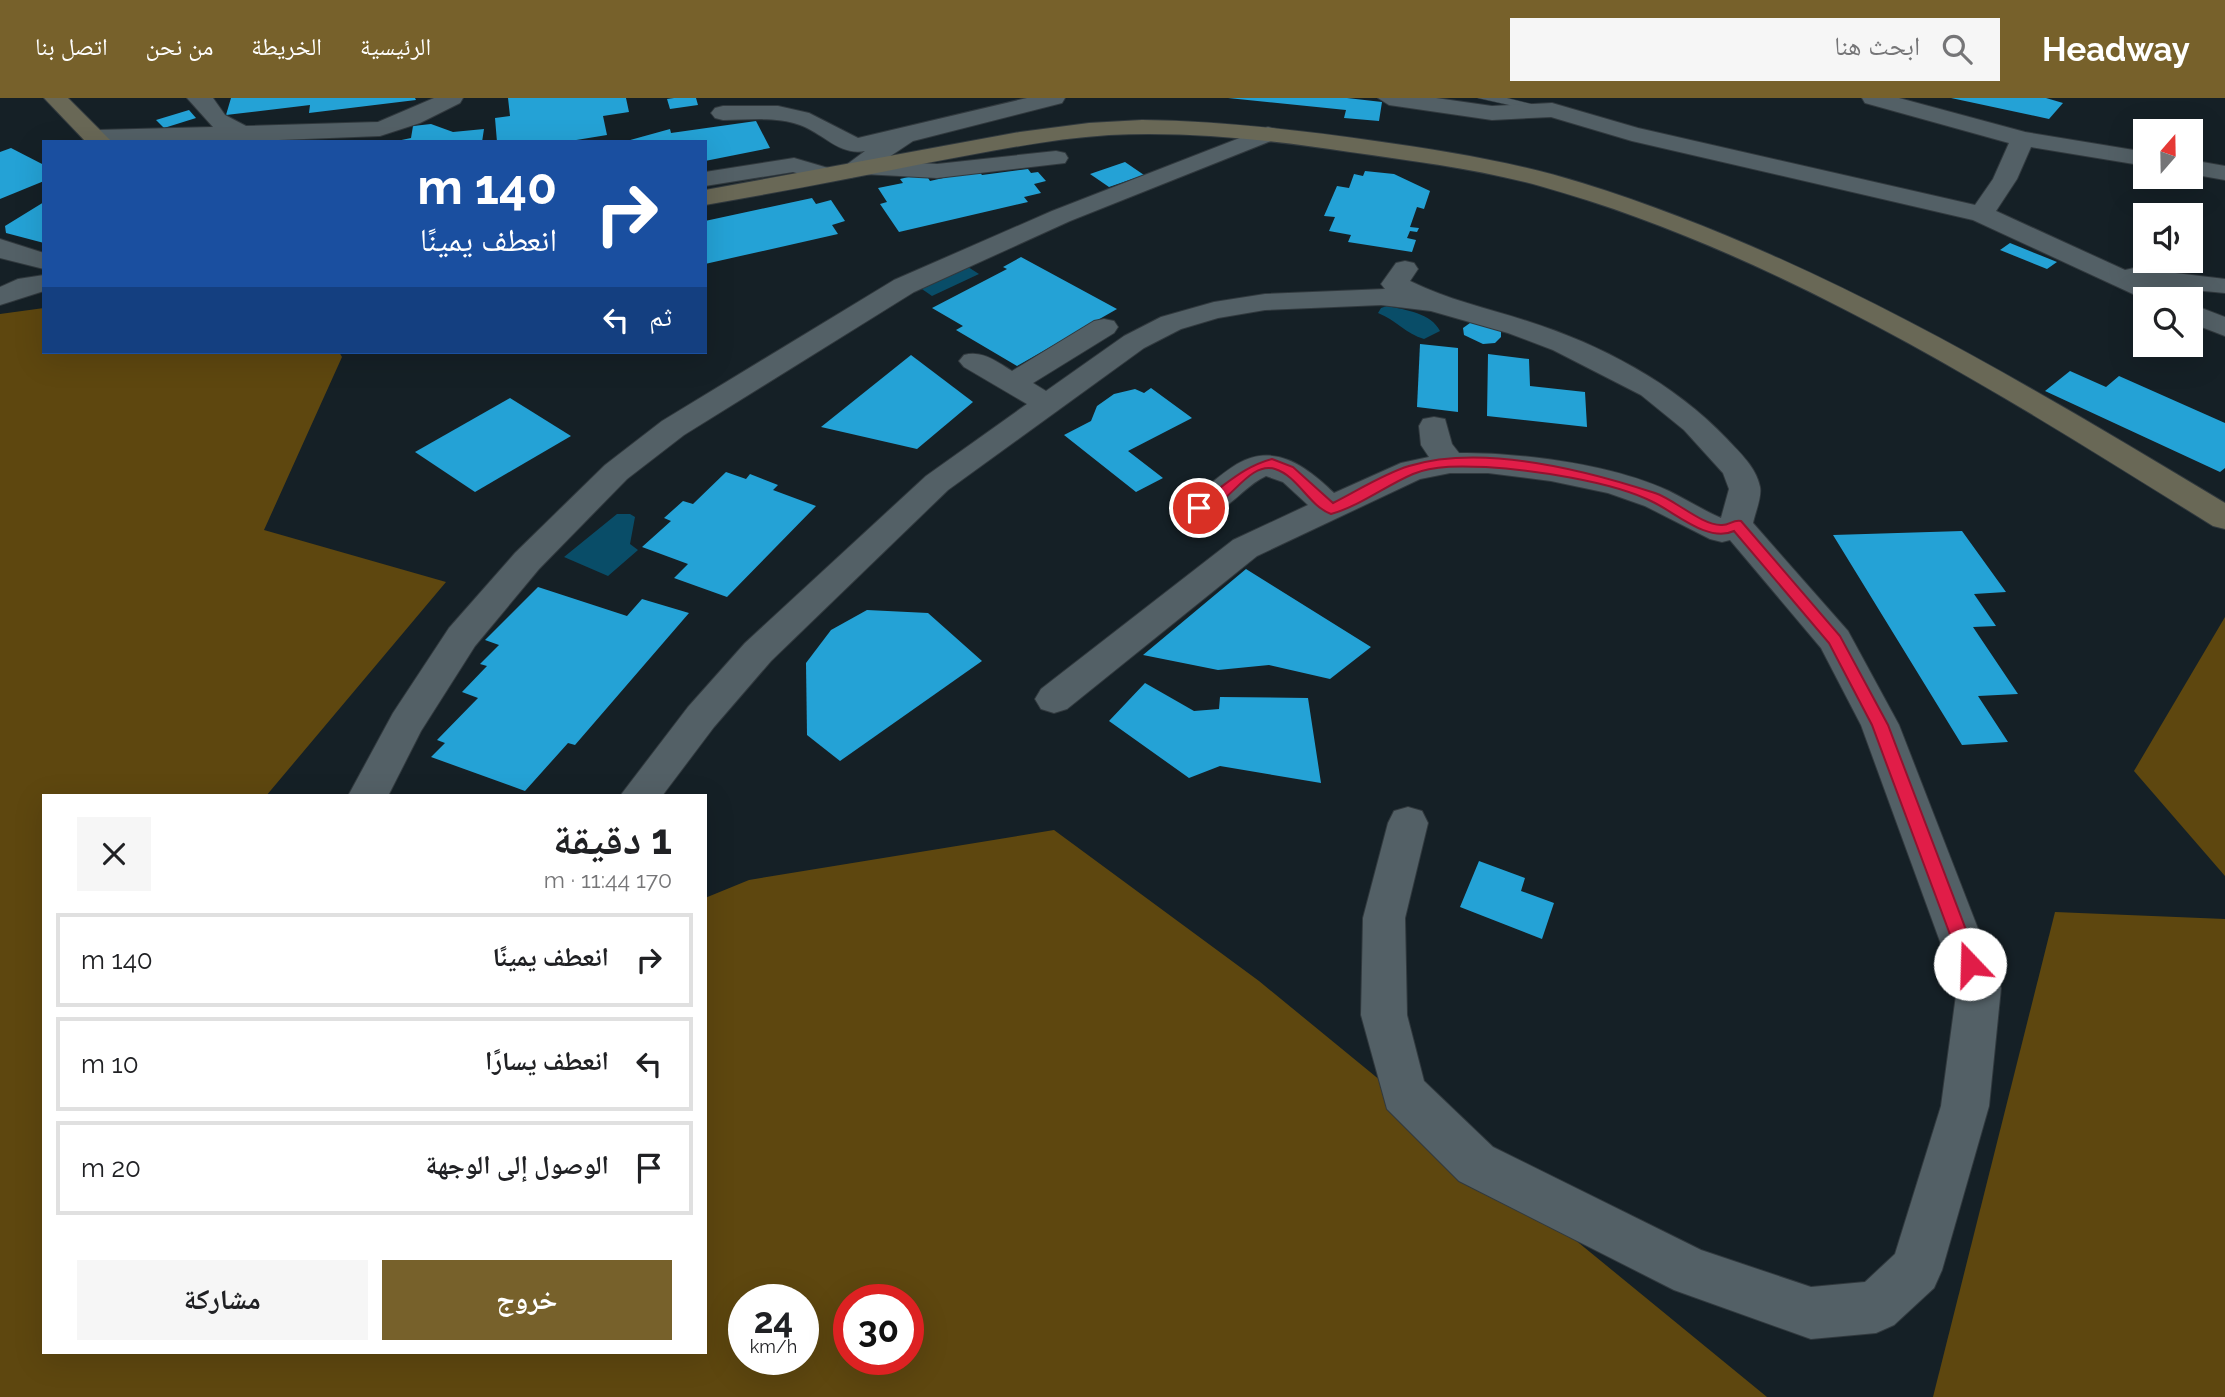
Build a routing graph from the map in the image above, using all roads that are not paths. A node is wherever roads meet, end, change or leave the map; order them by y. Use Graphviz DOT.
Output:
graph roads {
  1 [pos="55,98"];
  2 [pos="198,98"];
  3 [pos="452,98"];
  4 [pos="1054,98"];
  5 [pos="1389,98"];
  6 [pos="1485,98"];
  7 [pos="1872,98"];
  8 [pos="724,103"];
  9 [pos="1552,110"];
  10 [pos="1268,134"];
  11 [pos="225,135"];
  12 [pos="905,136"];
  13 [pos="2023,139"];
  14 [pos="99,140"];
  15 [pos="2133,157"];
  16 [pos="1056,158"];
  17 [pos="2203,169"];
  18 [pos="847,171"];
  19 [pos="2225,173"];
  20 [pos="707,179"];
  21 [pos="707,198"];
  22 [pos="1981,214"];
  23 [pos="0,247"];
  24 [pos="42,261"];
  25 [pos="1405,269"];
  26 [pos="2107,273"];
  27 [pos="36,284"];
  28 [pos="2220,286"];
  29 [pos="2138,287"];
  30 [pos="0,288"];
  31 [pos="0,297"];
  32 [pos="1433,303"];
  33 [pos="2203,318"];
  34 [pos="1104,327"];
  35 [pos="2225,328"];
  36 [pos="974,361"];
  37 [pos="1556,366"];
  38 [pos="1012,383"];
  39 [pos="1046,403"];
  40 [pos="1695,423"];
  41 [pos="1434,426"];
  42 [pos="1450,463"];
  43 [pos="1199,508"];
  44 [pos="1331,509"];
  45 [pos="2225,518"];
  46 [pos="1737,524"];
  47 [pos="1054,699"];
  48 [pos="369,794"];
  49 [pos="642,794"];
  50 [pos="1408,823"];
  1 -- 14 [label="main road"];
  2 -- 11 [label="street"];
  3 -- 11 [label="street"];
  4 -- 12 [label="street"];
  5 -- 9 [label="street"];
  6 -- 9 [label="lane"];
  7 -- 13 [label="street"];
  8 -- 12 [label="street"];
  9 -- 22 [label="street"];
  10 -- 18 [label="main road"];
  10 -- 45 [label="main road"];
  10 -- 48 [label="street"];
  11 -- 14 [label="street"];
  12 -- 18 [label="street"];
  13 -- 15 [label="street"];
  13 -- 22 [label="street"];
  16 -- 18 [label="street"];
  17 -- 19 [label="street"];
  18 -- 20 [label="street"];
  18 -- 21 [label="main road"];
  22 -- 26 [label="street"];
  23 -- 24 [label="street"];
  25 -- 32 [label="street"];
  26 -- 28 [label="street"];
  26 -- 29 [label="street"];
  27 -- 30 [label="street"];
  27 -- 31 [label="street"];
  32 -- 39 [label="street"];
  32 -- 40 [label="street"];
  33 -- 35 [label="street"];
  34 -- 38 [label="street"];
  36 -- 38 [label="street"];
  37 -- 40 [label="street"];
  38 -- 39 [label="street"];
  39 -- 49 [label="street"];
  40 -- 46 [label="street"];
  41 -- 42 [label="street"];
  42 -- 44 [label="street"];
  42 -- 46 [label="street"];
  43 -- 44 [label="street"];
  44 -- 47 [label="street"];
  46 -- 50 [label="street"];
}
